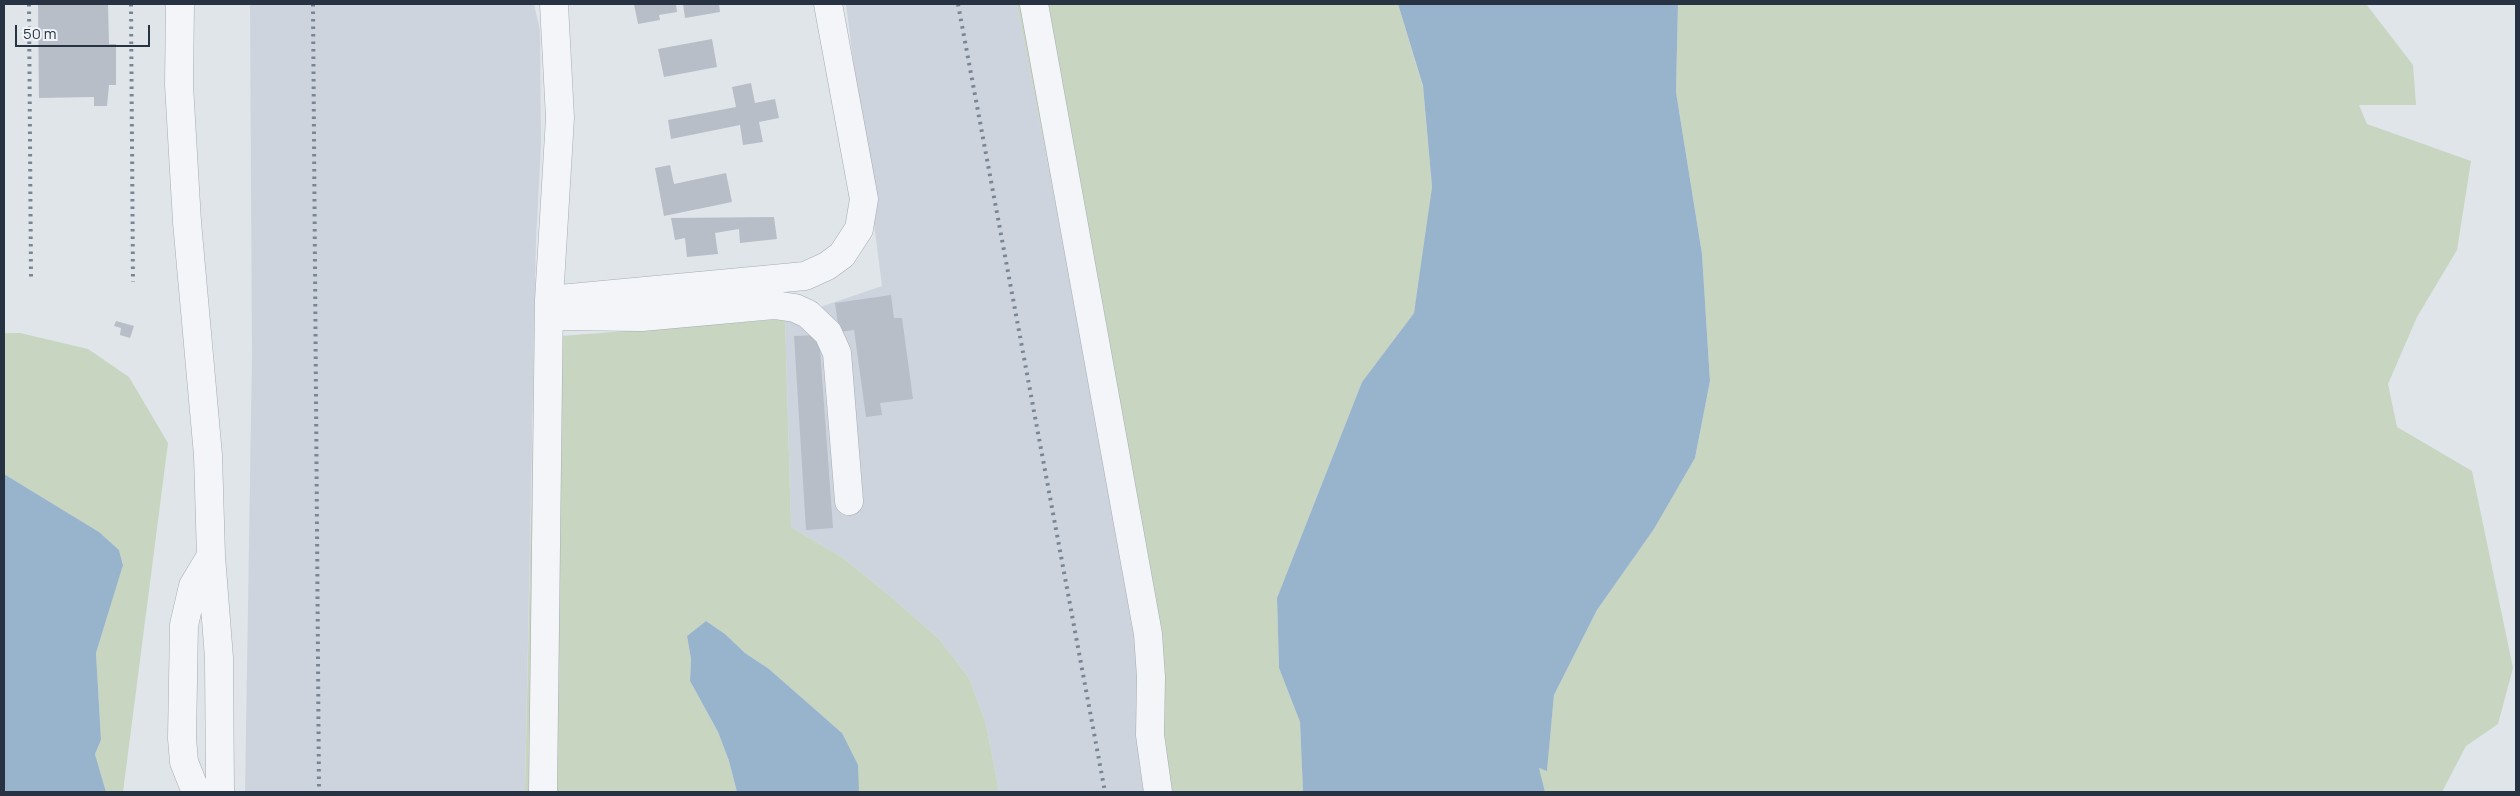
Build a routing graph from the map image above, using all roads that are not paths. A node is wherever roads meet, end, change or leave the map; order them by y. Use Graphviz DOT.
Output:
graph roads {
  1 [pos="180,4"];
  2 [pos="554,4"];
  3 [pos="828,4"];
  4 [pos="1034,4"];
  5 [pos="549,308"];
  6 [pos="849,501"];
  7 [pos="210,556"];
  8 [pos="196,792"];
  9 [pos="220,792"];
  10 [pos="543,792"];
  11 [pos="1158,792"];
  1 -- 7 [label="street"];
  2 -- 5 [label="street"];
  3 -- 5 [label="street"];
  4 -- 11 [label="street"];
  5 -- 6 [label="street"];
  5 -- 10 [label="street"];
  7 -- 8 [label="street"];
  7 -- 9 [label="street"];
}
